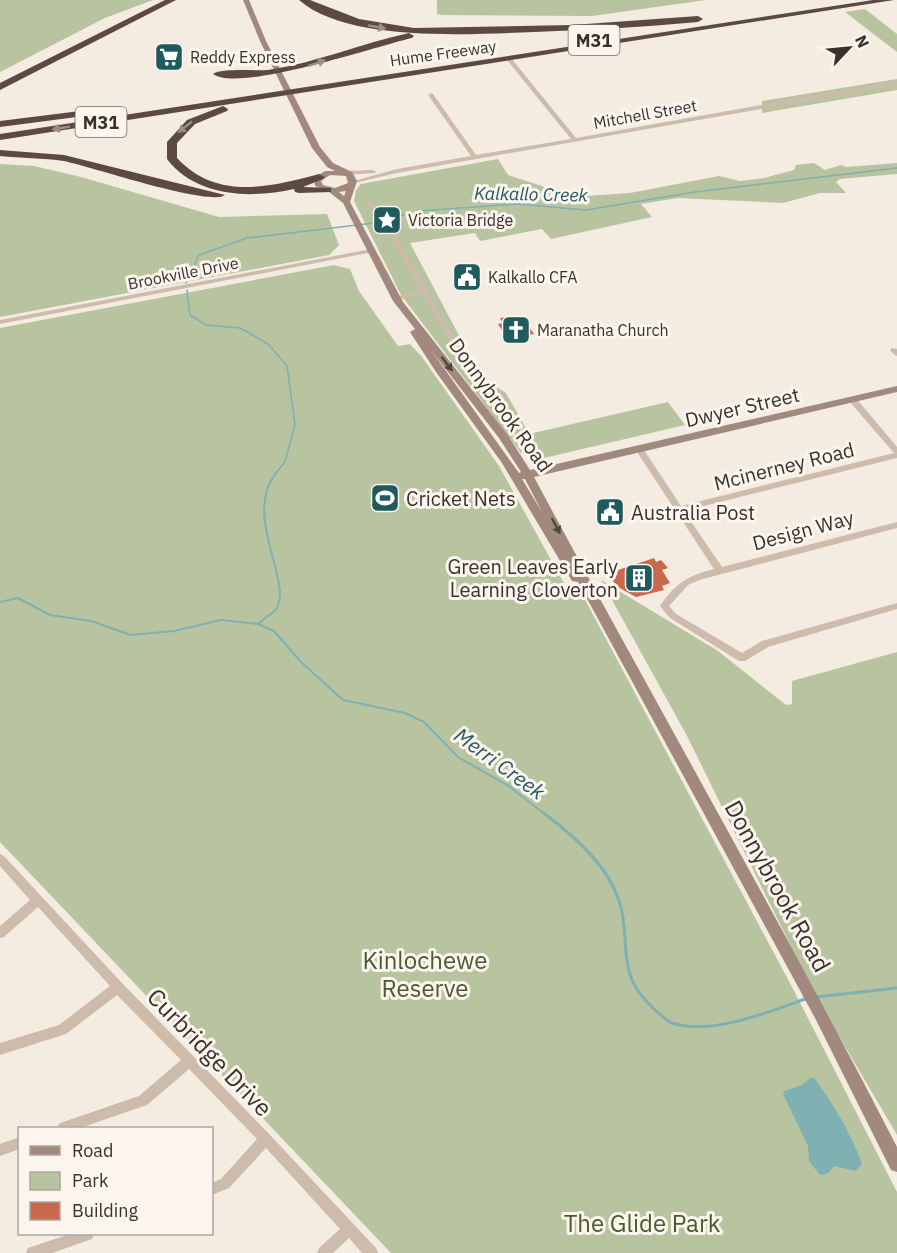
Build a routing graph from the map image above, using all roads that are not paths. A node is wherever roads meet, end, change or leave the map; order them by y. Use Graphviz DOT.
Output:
graph roads {
  1 [pos="172,0"];
  2 [pos="247,0"];
  3 [pos="255,0"];
  4 [pos="303,0"];
  5 [pos="855,0"];
  6 [pos="890,0"];
  7 [pos="155,22"];
  8 [pos="458,32"];
  9 [pos="77,47"];
  10 [pos="509,59"];
  11 [pos="273,60"];
  12 [pos="410,73"];
  13 [pos="218,74"];
  14 [pos="897,83"];
  15 [pos="0,87"];
  16 [pos="431,95"];
  17 [pos="202,102"];
  18 [pos="0,124"];
  19 [pos="0,137"];
  20 [pos="575,140"];
  21 [pos="316,148"];
  22 [pos="0,153"];
  23 [pos="474,157"];
  24 [pos="397,171"];
  25 [pos="344,173"];
  26 [pos="320,177"];
  27 [pos="352,184"];
  28 [pos="329,190"];
  29 [pos="346,202"];
  30 [pos="369,203"];
  31 [pos="371,251"];
  32 [pos="425,292"];
  33 [pos="397,299"];
  34 [pos="0,322"];
  35 [pos="471,366"];
  36 [pos="897,389"];
  37 [pos="852,399"];
  38 [pos="639,449"];
  39 [pos="897,453"];
  40 [pos="522,472"];
  41 [pos="679,509"];
  42 [pos="897,525"];
  43 [pos="719,570"];
  44 [pos="897,606"];
  45 [pos="0,859"];
  46 [pos="37,901"];
  47 [pos="0,933"];
  48 [pos="118,987"];
  49 [pos="0,1049"];
  50 [pos="189,1060"];
  51 [pos="66,1127"];
  52 [pos="267,1139"];
  53 [pos="18,1144"];
  54 [pos="0,1150"];
  55 [pos="897,1162"];
  56 [pos="213,1189"];
  57 [pos="348,1230"];
  58 [pos="82,1235"];
  59 [pos="33,1253"];
  60 [pos="324,1253"];
  61 [pos="371,1253"];
  1 -- 9 [label="highway"];
  2 -- 11 [label="main road"];
  3 -- 11 [label="main road"];
  4 -- 8 [label="highway, one-way"];
  5 -- 8 [label="highway"];
  5 -- 17 [label="highway, Hume Freeway / M31"];
  6 -- 10 [label="highway, Hume Freeway / M31"];
  7 -- 9 [label="highway"];
  13 -- 8 [label="highway, one-way"];
  9 -- 15 [label="highway"];
  10 -- 12 [label="highway, Hume Freeway / M31"];
  10 -- 20 [label="street"];
  11 -- 21 [label="main road"];
  12 -- 17 [label="highway, Hume Freeway / M31"];
  12 -- 26 [label="highway, one-way"];
  14 -- 20 [label="street, Mitchell Street"];
  16 -- 23 [label="street"];
  17 -- 18 [label="highway, Hume Freeway / M31"];
  17 -- 19 [label="highway, Hume Freeway / M31, one-way"];
  20 -- 23 [label="street, Mitchell Street"];
  21 -- 25 [label="main road"];
  21 -- 26 [label="main road"];
  22 -- 28 [label="highway"];
  23 -- 24 [label="street, Mitchell Street"];
  24 -- 25 [label="street, Mitchell Street"];
  24 -- 27 [label="street, Mitchell Street"];
  25 -- 26 [label="main road"];
  25 -- 27 [label="main road"];
  26 -- 28 [label="main road, Donnybrook Road"];
  27 -- 28 [label="main road"];
  27 -- 29 [label="main road"];
  28 -- 29 [label="main road, Donnybrook Road"];
  29 -- 31 [label="main road, Donnybrook Road"];
  30 -- 32 [label="street, Donnybrook Road"];
  31 -- 33 [label="main road, Donnybrook Road"];
  31 -- 34 [label="street, Brookville Drive"];
  32 -- 33 [label="street"];
  32 -- 35 [label="street, Donnybrook Road"];
  33 -- 40 [label="main road, Donnybrook Road"];
  36 -- 37 [label="main road, Dwyer Street"];
  37 -- 38 [label="main road, Dwyer Street"];
  37 -- 39 [label="street"];
  38 -- 40 [label="main road, Dwyer Street"];
  38 -- 41 [label="street"];
  39 -- 41 [label="street, Mcinerney Road"];
  40 -- 55 [label="main road, Donnybrook Road"];
  41 -- 43 [label="street"];
  42 -- 43 [label="street, Design Way"];
  43 -- 44 [label="street, Design Way"];
  45 -- 46 [label="street, Curbridge Drive"];
  46 -- 47 [label="street"];
  46 -- 48 [label="street, Curbridge Drive"];
  48 -- 49 [label="street"];
  48 -- 50 [label="street, Curbridge Drive"];
  50 -- 51 [label="street"];
  50 -- 52 [label="street, Curbridge Drive"];
  52 -- 56 [label="street"];
  52 -- 57 [label="street, Curbridge Drive"];
  53 -- 54 [label="street"];
  57 -- 60 [label="street"];
  57 -- 61 [label="street, Curbridge Drive"];
  58 -- 59 [label="street"];
}
